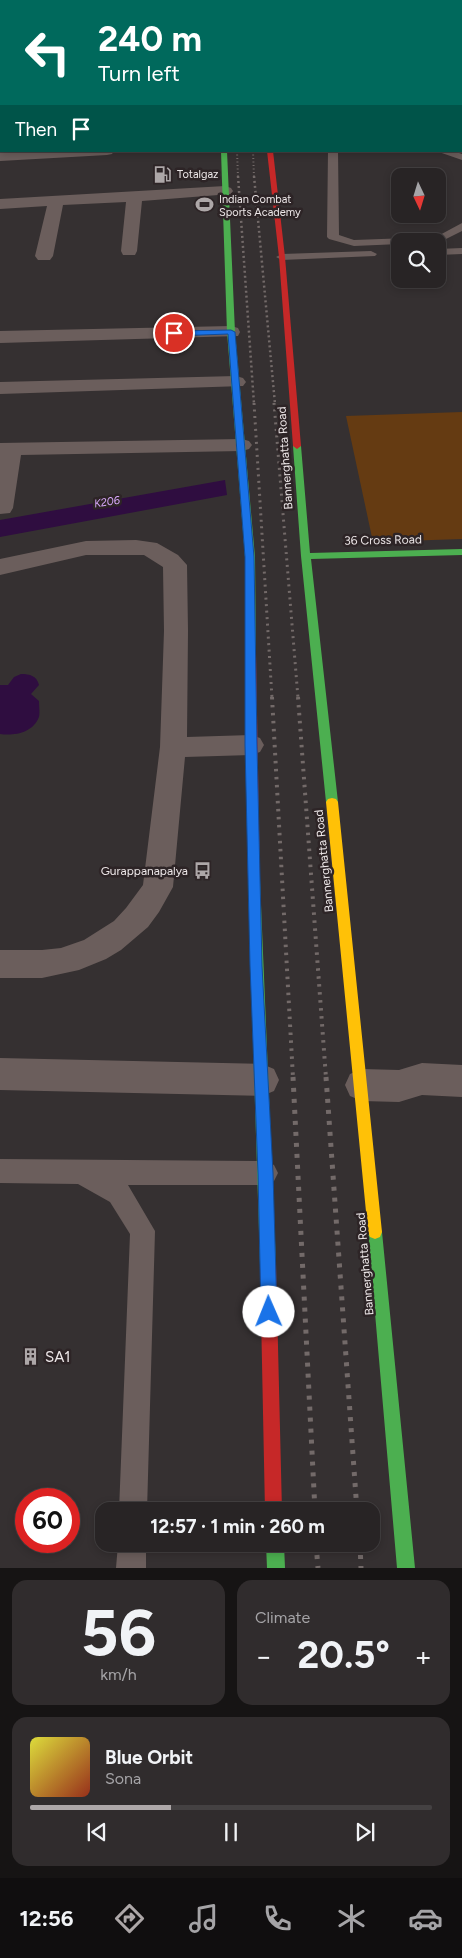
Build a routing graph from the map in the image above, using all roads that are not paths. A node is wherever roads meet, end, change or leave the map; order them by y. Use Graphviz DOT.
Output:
graph roads {
  1 [pos="86,152"];
  2 [pos="224,152"];
  3 [pos="270,152"];
  4 [pos="333,152"];
  5 [pos="444,152"];
  6 [pos="0,156"];
  7 [pos="462,157"];
  8 [pos="225,191"];
  9 [pos="134,197"];
  10 [pos="56,201"];
  11 [pos="0,204"];
  12 [pos="462,226"];
  13 [pos="446,235"];
  14 [pos="391,241"];
  15 [pos="129,251"];
  16 [pos="462,251"];
  17 [pos="446,252"];
  18 [pos="390,254"];
  19 [pos="44,256"];
  20 [pos="282,257"];
  21 [pos="231,332"];
  22 [pos="0,337"];
  23 [pos="236,382"];
  24 [pos="0,388"];
  25 [pos="242,446"];
  26 [pos="6,449"];
  27 [pos="2,508"];
  28 [pos="462,552"];
  29 [pos="306,556"];
  30 [pos="0,568"];
  31 [pos="251,745"];
  32 [pos="173,747"];
  33 [pos="0,964"];
  34 [pos="0,1074"];
  35 [pos="262,1080"];
  36 [pos="462,1081"];
  37 [pos="362,1086"];
  38 [pos="399,1086"];
  39 [pos="462,1096"];
  40 [pos="0,1171"];
  41 [pos="266,1173"];
  42 [pos="84,1174"];
  43 [pos="133,1502"];
  44 [pos="274,1502"];
  45 [pos="132,1552"];
  46 [pos="275,1552"];
  47 [pos="131,1568"];
  48 [pos="276,1568"];
  49 [pos="406,1568"];
  1 -- 6 [label="street"];
  2 -- 8 [label="main road"];
  3 -- 20 [label="main road, Bannerghatta Road"];
  4 -- 14 [label="lane"];
  5 -- 7 [label="lane"];
  8 -- 9 [label="street"];
  8 -- 21 [label="main road"];
  9 -- 10 [label="street"];
  9 -- 15 [label="street"];
  10 -- 11 [label="street"];
  10 -- 19 [label="street"];
  12 -- 13 [label="lane"];
  16 -- 17 [label="lane"];
  18 -- 20 [label="lane"];
  20 -- 29 [label="main road, Bannerghatta Road"];
  21 -- 22 [label="street"];
  21 -- 23 [label="main road"];
  23 -- 24 [label="street"];
  23 -- 25 [label="main road"];
  25 -- 26 [label="street"];
  25 -- 31 [label="main road"];
  26 -- 27 [label="street"];
  28 -- 29 [label="main road, 36 Cross Road"];
  29 -- 37 [label="main road, Bannerghatta Road"];
  30 -- 32 [label="street"];
  31 -- 32 [label="street"];
  31 -- 35 [label="main road"];
  32 -- 33 [label="street"];
  34 -- 35 [label="street"];
  35 -- 41 [label="main road"];
  36 -- 38 [label="street"];
  37 -- 38 [label="street"];
  37 -- 49 [label="main road, Bannerghatta Road"];
  38 -- 39 [label="street"];
  40 -- 42 [label="lane"];
  41 -- 42 [label="lane"];
  41 -- 44 [label="main road"];
  42 -- 43 [label="lane"];
  45 -- 47 [label="lane"];
  46 -- 48 [label="main road"];
}
